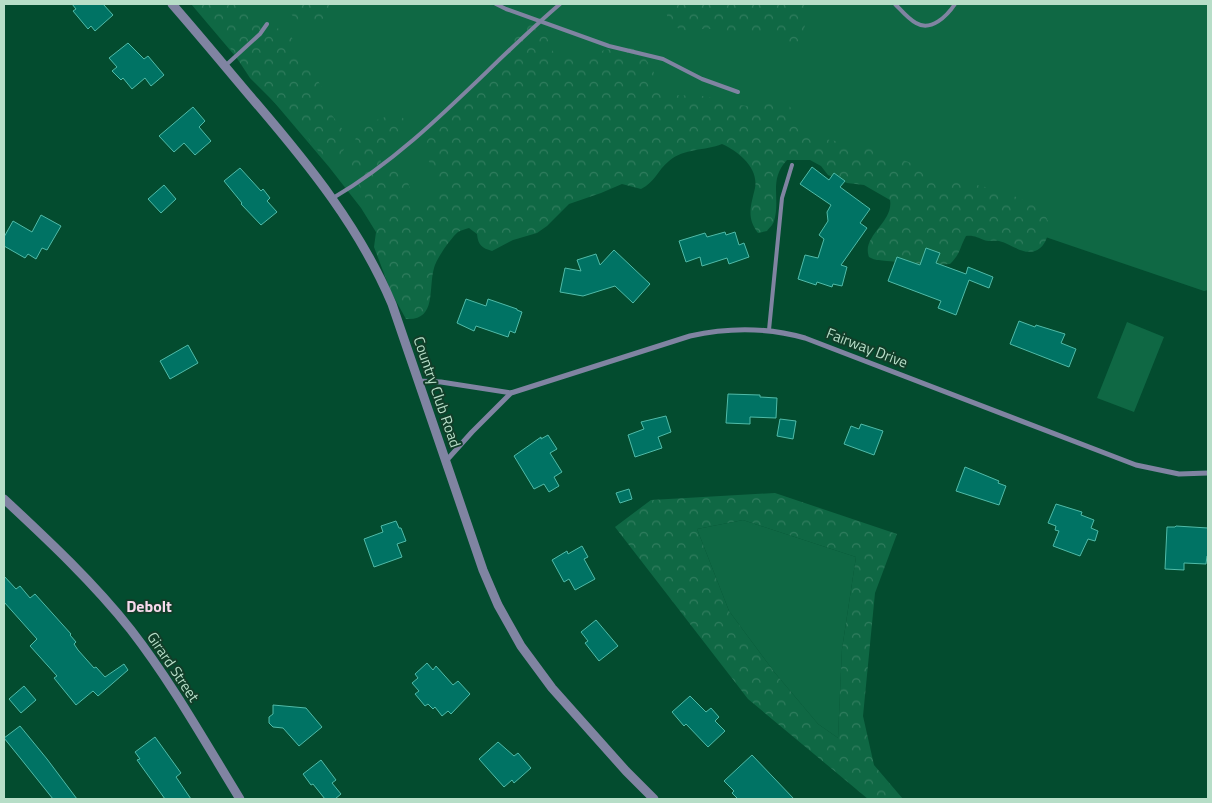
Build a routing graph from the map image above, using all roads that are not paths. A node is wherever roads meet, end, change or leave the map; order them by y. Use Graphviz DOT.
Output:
graph roads {
  1 [pos="172,4"];
  2 [pos="496,4"];
  3 [pos="560,4"];
  4 [pos="895,4"];
  5 [pos="955,4"];
  6 [pos="540,21"];
  7 [pos="267,24"];
  8 [pos="225,67"];
  9 [pos="738,92"];
  10 [pos="792,165"];
  11 [pos="333,198"];
  12 [pos="768,330"];
  13 [pos="418,382"];
  14 [pos="511,393"];
  15 [pos="446,462"];
  16 [pos="1208,473"];
  17 [pos="4,499"];
  18 [pos="240,799"];
  19 [pos="654,799"];
  1 -- 8 [label="street, Country Club Road"];
  2 -- 6 [label="lane"];
  3 -- 6 [label="lane"];
  4 -- 5 [label="lane"];
  6 -- 9 [label="lane"];
  6 -- 11 [label="lane"];
  7 -- 8 [label="lane"];
  8 -- 11 [label="street, Country Club Road"];
  10 -- 12 [label="lane"];
  11 -- 13 [label="street, Country Club Road"];
  12 -- 14 [label="street, Fairway Drive"];
  12 -- 16 [label="street, Fairway Drive"];
  13 -- 14 [label="street, Fairway Drive"];
  13 -- 15 [label="street, Country Club Road"];
  14 -- 15 [label="street, Fairway Drive"];
  15 -- 19 [label="street, Country Club Road"];
  17 -- 18 [label="street, Girard Street"];
}
